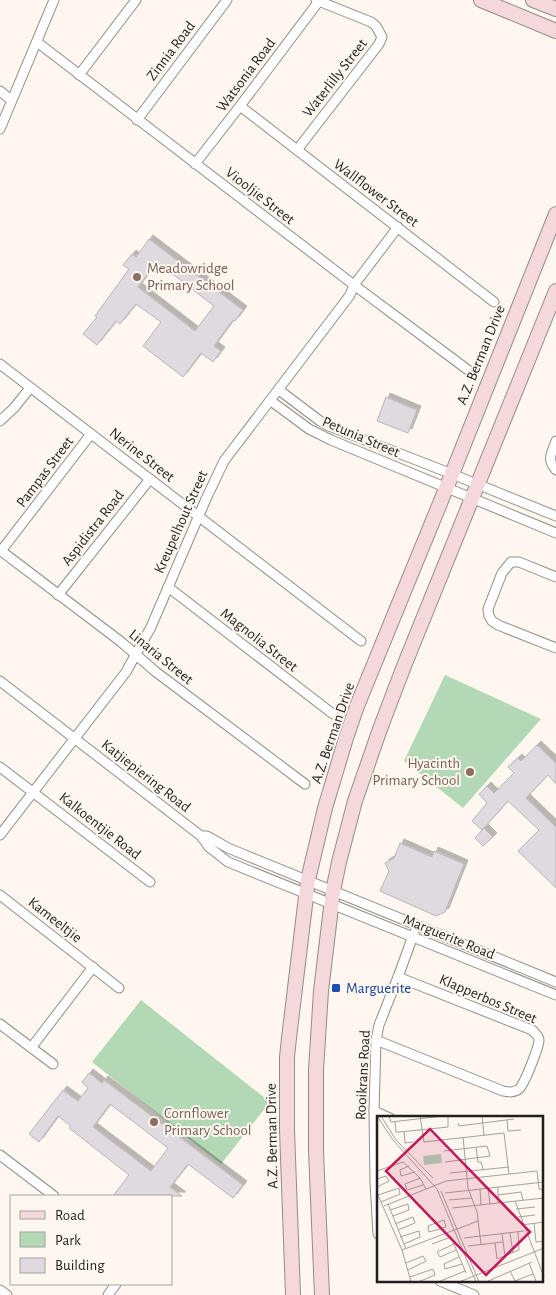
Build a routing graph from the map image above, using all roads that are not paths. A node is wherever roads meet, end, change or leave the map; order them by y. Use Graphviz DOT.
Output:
graph roads {
  1 [pos="54,0"];
  2 [pos="136,0"];
  3 [pos="227,0"];
  4 [pos="481,0"];
  5 [pos="533,0"];
  6 [pos="317,1"];
  7 [pos="556,9"];
  8 [pos="556,30"];
  9 [pos="37,42"];
  10 [pos="79,75"];
  11 [pos="0,92"];
  12 [pos="11,100"];
  13 [pos="240,106"];
  14 [pos="137,120"];
  15 [pos="0,129"];
  16 [pos="297,150"];
  17 [pos="195,164"];
  18 [pos="556,214"];
  19 [pos="398,227"];
  20 [pos="354,285"];
  21 [pos="556,291"];
  22 [pos="494,302"];
  23 [pos="0,364"];
  24 [pos="468,370"];
  25 [pos="30,388"];
  26 [pos="279,390"];
  27 [pos="271,401"];
  28 [pos="0,421"];
  29 [pos="92,434"];
  30 [pos="556,441"];
  31 [pos="556,470"];
  32 [pos="452,474"];
  33 [pos="150,479"];
  34 [pos="478,484"];
  35 [pos="446,488"];
  36 [pos="472,498"];
  37 [pos="556,516"];
  38 [pos="199,517"];
  39 [pos="556,532"];
  40 [pos="1,551"];
  41 [pos="556,577"];
  42 [pos="168,587"];
  43 [pos="58,595"];
  44 [pos="361,641"];
  45 [pos="556,648"];
  46 [pos="136,654"];
  47 [pos="0,681"];
  48 [pos="332,714"];
  49 [pos="74,738"];
  50 [pos="0,767"];
  51 [pos="305,784"];
  52 [pos="33,792"];
  53 [pos="0,835"];
  54 [pos="201,836"];
  55 [pos="150,882"];
  56 [pos="307,887"];
  57 [pos="334,891"];
  58 [pos="0,895"];
  59 [pos="332,905"];
  60 [pos="416,925"];
  61 [pos="412,937"];
  62 [pos="93,967"];
  63 [pos="398,977"];
  64 [pos="556,982"];
  65 [pos="119,988"];
  66 [pos="556,995"];
  67 [pos="0,1024"];
  68 [pos="376,1040"];
  69 [pos="31,1048"];
  70 [pos="52,1064"];
  71 [pos="374,1111"];
  72 [pos="385,1116"];
  73 [pos="0,1155"];
  74 [pos="377,1184"];
  75 [pos="53,1195"];
  76 [pos="442,1282"];
  77 [pos="0,1290"];
  78 [pos="7,1295"];
  79 [pos="293,1295"];
  80 [pos="322,1295"];
  81 [pos="474,1295"];
  1 -- 9 [label="street"];
  2 -- 10 [label="street"];
  3 -- 14 [label="street, Zinnia Road"];
  4 -- 8 [label="main road"];
  5 -- 7 [label="main road"];
  6 -- 13 [label="street, Watsonia Road"];
  6 -- 16 [label="street, Waterlilly Street"];
  9 -- 10 [label="street, Viooljie Street"];
  9 -- 12 [label="street"];
  10 -- 14 [label="street, Viooljie Street"];
  11 -- 12 [label="street"];
  12 -- 15 [label="street"];
  13 -- 16 [label="street, Wallflower Street"];
  13 -- 17 [label="street, Watsonia Road"];
  14 -- 17 [label="street, Viooljie Street"];
  16 -- 19 [label="street, Wallflower Street"];
  17 -- 20 [label="street, Viooljie Street"];
  18 -- 32 [label="main road, A.Z. Berman Drive"];
  19 -- 20 [label="street, Kreupelhout Street"];
  19 -- 22 [label="street, Wallflower Street"];
  20 -- 24 [label="street, Viooljie Street"];
  20 -- 26 [label="street, Kreupelhout Street"];
  21 -- 34 [label="main road"];
  23 -- 25 [label="street, Nerine Street"];
  25 -- 28 [label="street"];
  25 -- 29 [label="street, Nerine Street"];
  26 -- 27 [label="street, Kreupelhout Street"];
  26 -- 32 [label="street, Petunia Street"];
  27 -- 35 [label="street, Petunia Street"];
  27 -- 38 [label="street, Kreupelhout Street"];
  29 -- 33 [label="street, Nerine Street"];
  29 -- 40 [label="street, Pampas Street"];
  30 -- 31 [label="street"];
  32 -- 34 [label="street, Petunia Street"];
  32 -- 35 [label="main road, A.Z. Berman Drive"];
  33 -- 38 [label="street, Nerine Street"];
  33 -- 43 [label="street, Aspidistra Road"];
  34 -- 36 [label="main road"];
  34 -- 37 [label="street, Petunia Street"];
  35 -- 36 [label="street, Petunia Street"];
  35 -- 56 [label="main road, A.Z. Berman Drive"];
  36 -- 39 [label="street, Petunia Street"];
  36 -- 57 [label="main road"];
  38 -- 42 [label="street, Kreupelhout Street"];
  38 -- 44 [label="street, Nerine Street"];
  40 -- 43 [label="street, Linaria Street"];
  41 -- 45 [label="street"];
  42 -- 46 [label="street, Kreupelhout Street"];
  42 -- 48 [label="street, Magnolia Street"];
  43 -- 46 [label="street, Linaria Street"];
  46 -- 49 [label="street, Kreupelhout Street"];
  46 -- 51 [label="street, Linaria Street"];
  47 -- 49 [label="street, Katjiepiering Road"];
  49 -- 52 [label="street, Kreupelhout Street"];
  49 -- 54 [label="street, Katjiepiering Road"];
  50 -- 52 [label="street, Kalkoentjie Road"];
  52 -- 53 [label="street, Kreupelhout Street"];
  52 -- 55 [label="street, Kalkoentjie Road"];
  54 -- 56 [label="street, Katjiepiering Road"];
  54 -- 56 [label="street, Katjiepiering Road"];
  56 -- 57 [label="street, Marguerite Road"];
  56 -- 59 [label="street, Marguerite Road"];
  56 -- 79 [label="main road, A.Z. Berman Drive"];
  57 -- 59 [label="main road"];
  57 -- 60 [label="street, Marguerite Road"];
  58 -- 62 [label="street, Kameeltjie"];
  59 -- 61 [label="street, Marguerite Road"];
  59 -- 80 [label="main road"];
  60 -- 61 [label="street, Rooikrans Road"];
  60 -- 64 [label="street, Marguerite Road"];
  61 -- 63 [label="street, Rooikrans Road"];
  61 -- 66 [label="street, Marguerite Road"];
  62 -- 65 [label="street, Kameeltjie"];
  62 -- 69 [label="street"];
  63 -- 68 [label="street, Rooikrans Road"];
  63 -- 68 [label="street, Klapperbos Street"];
  67 -- 69 [label="street"];
  68 -- 71 [label="street, Rooikrans Road"];
  69 -- 70 [label="street"];
  71 -- 72 [label="street"];
  71 -- 74 [label="street, Rooikrans Road"];
  73 -- 75 [label="street"];
  76 -- 81 [label="street"];
  77 -- 78 [label="street"];
}
